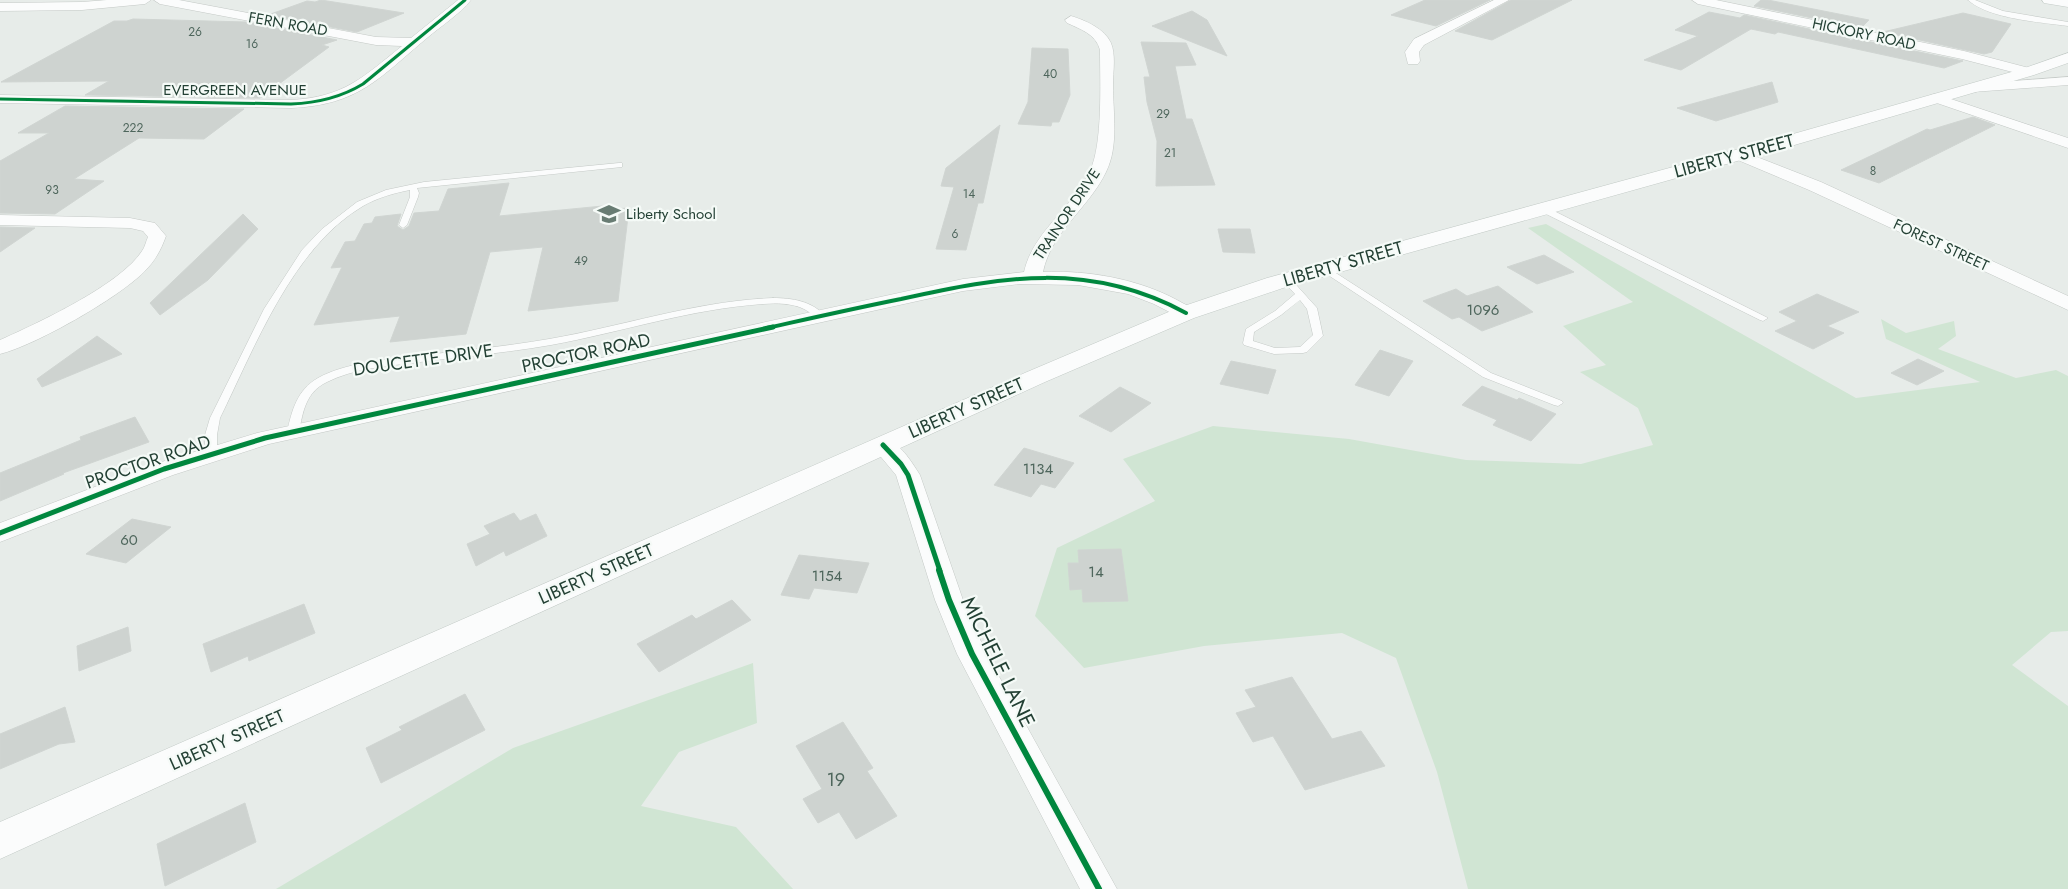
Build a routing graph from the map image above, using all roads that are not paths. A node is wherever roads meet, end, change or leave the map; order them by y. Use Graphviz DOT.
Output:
graph roads {
  1 [pos="145,0"];
  2 [pos="160,0"];
  3 [pos="465,0"];
  4 [pos="1503,0"];
  5 [pos="1698,0"];
  6 [pos="1971,0"];
  7 [pos="2049,0"];
  8 [pos="2068,3"];
  9 [pos="0,7"];
  10 [pos="1071,20"];
  11 [pos="2068,24"];
  12 [pos="416,42"];
  13 [pos="2068,58"];
  14 [pos="1413,61"];
  15 [pos="2028,72"];
  16 [pos="2068,81"];
  17 [pos="1972,88"];
  18 [pos="1936,98"];
  19 [pos="0,99"];
  20 [pos="2068,143"];
  21 [pos="1750,152"];
  22 [pos="619,165"];
  23 [pos="412,186"];
  24 [pos="1815,186"];
  25 [pos="1541,208"];
  26 [pos="0,220"];
  27 [pos="403,225"];
  28 [pos="1325,269"];
  29 [pos="1032,278"];
  30 [pos="1293,287"];
  31 [pos="2068,304"];
  32 [pos="1186,313"];
  33 [pos="820,316"];
  34 [pos="1763,318"];
  35 [pos="0,348"];
  36 [pos="1558,403"];
  37 [pos="293,432"];
  38 [pos="883,446"];
  39 [pos="211,453"];
  40 [pos="0,533"];
  41 [pos="0,841"];
  42 [pos="1099,889"];
  1 -- 9 [label="street"];
  2 -- 12 [label="street, FERN ROAD"];
  3 -- 12 [label="street, EVERGREEN AVENUE"];
  4 -- 14 [label="street"];
  5 -- 15 [label="street, HICKORY ROAD"];
  6 -- 11 [label="lane"];
  7 -- 8 [label="main road"];
  10 -- 29 [label="street, TRAINOR DRIVE"];
  12 -- 19 [label="street, EVERGREEN AVENUE"];
  13 -- 15 [label="main road, LIBERTY STREET"];
  15 -- 17 [label="main road, LIBERTY STREET"];
  16 -- 17 [label="street, LIBERTY STREET"];
  17 -- 18 [label="main road, LIBERTY STREET"];
  18 -- 20 [label="street"];
  18 -- 21 [label="main road, LIBERTY STREET"];
  21 -- 24 [label="street, FOREST STREET"];
  21 -- 24 [label="street, FOREST STREET"];
  21 -- 25 [label="main road, LIBERTY STREET"];
  22 -- 23 [label="lane"];
  23 -- 27 [label="lane"];
  23 -- 39 [label="lane"];
  24 -- 31 [label="street, FOREST STREET"];
  25 -- 28 [label="main road, LIBERTY STREET"];
  25 -- 34 [label="lane"];
  26 -- 35 [label="street"];
  28 -- 30 [label="main road, LIBERTY STREET"];
  28 -- 36 [label="lane"];
  29 -- 32 [label="street, PROCTOR ROAD"];
  29 -- 33 [label="street, PROCTOR ROAD"];
  30 -- 30 [label="lane"];
  30 -- 32 [label="main road, LIBERTY STREET"];
  32 -- 38 [label="main road, LIBERTY STREET"];
  33 -- 37 [label="street, PROCTOR ROAD"];
  33 -- 37 [label="lane, DOUCETTE DRIVE"];
  37 -- 39 [label="street, PROCTOR ROAD"];
  38 -- 41 [label="main road, LIBERTY STREET"];
  38 -- 42 [label="street, MICHELE LANE"];
  39 -- 40 [label="street, PROCTOR ROAD"];
}
